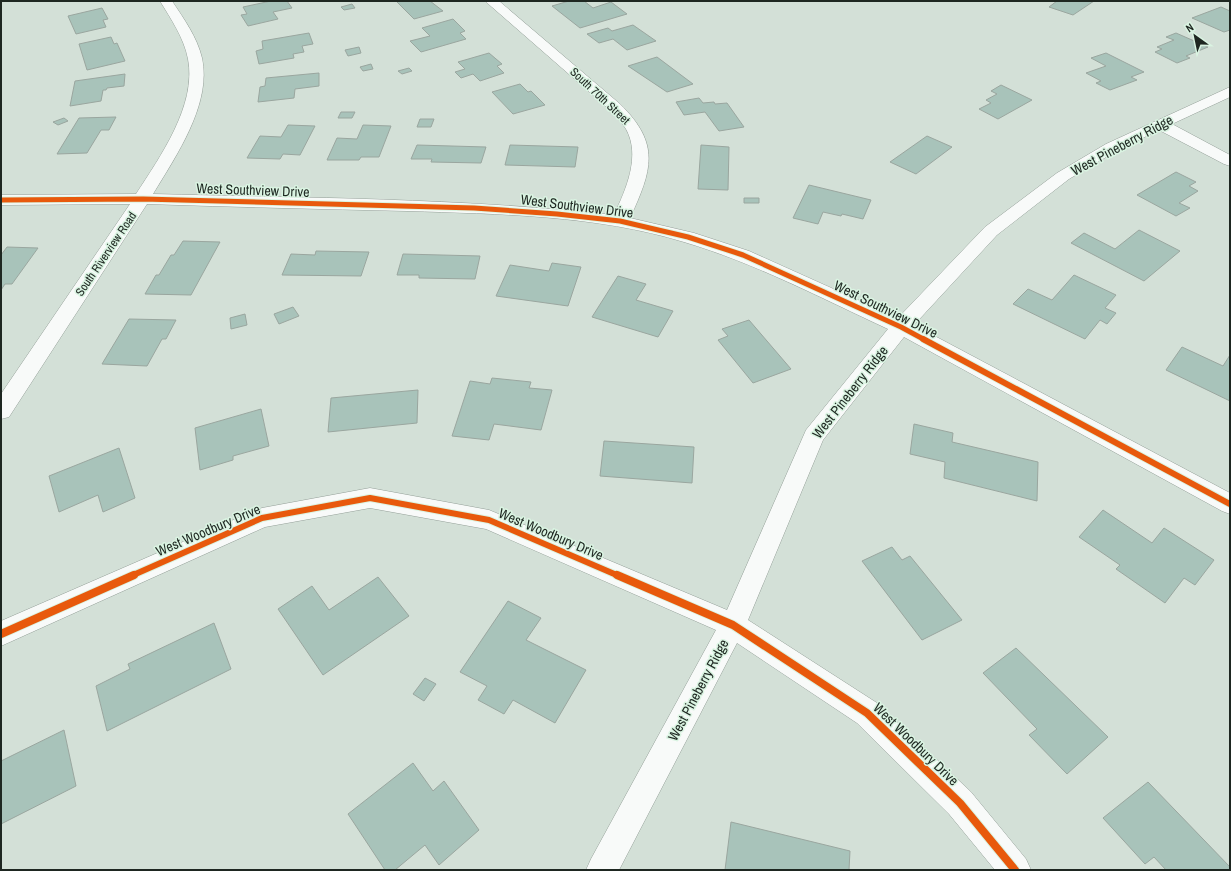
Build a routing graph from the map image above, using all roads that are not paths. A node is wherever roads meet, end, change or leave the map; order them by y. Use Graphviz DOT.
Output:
graph roads {
  1 [pos="166,1"];
  2 [pos="491,1"];
  3 [pos="1230,91"];
  4 [pos="1159,124"];
  5 [pos="1230,161"];
  6 [pos="143,199"];
  7 [pos="1,200"];
  8 [pos="620,221"];
  9 [pos="901,327"];
  10 [pos="1,411"];
  11 [pos="1230,504"];
  12 [pos="733,625"];
  13 [pos="1,634"];
  14 [pos="602,870"];
  15 [pos="1015,870"];
  1 -- 6 [label="street, South Riverview Road"];
  2 -- 8 [label="street, South 70th Street"];
  3 -- 4 [label="street, West Pineberry Ridge"];
  4 -- 5 [label="street"];
  4 -- 9 [label="street, West Pineberry Ridge"];
  6 -- 7 [label="street, West Southview Drive"];
  6 -- 8 [label="street, West Southview Drive"];
  6 -- 10 [label="street, South Riverview Road"];
  8 -- 9 [label="street, West Southview Drive"];
  9 -- 11 [label="street, West Southview Drive"];
  9 -- 12 [label="street, West Pineberry Ridge"];
  12 -- 13 [label="street, West Woodbury Drive"];
  12 -- 14 [label="street, West Pineberry Ridge"];
  12 -- 15 [label="street, West Woodbury Drive"];
}
